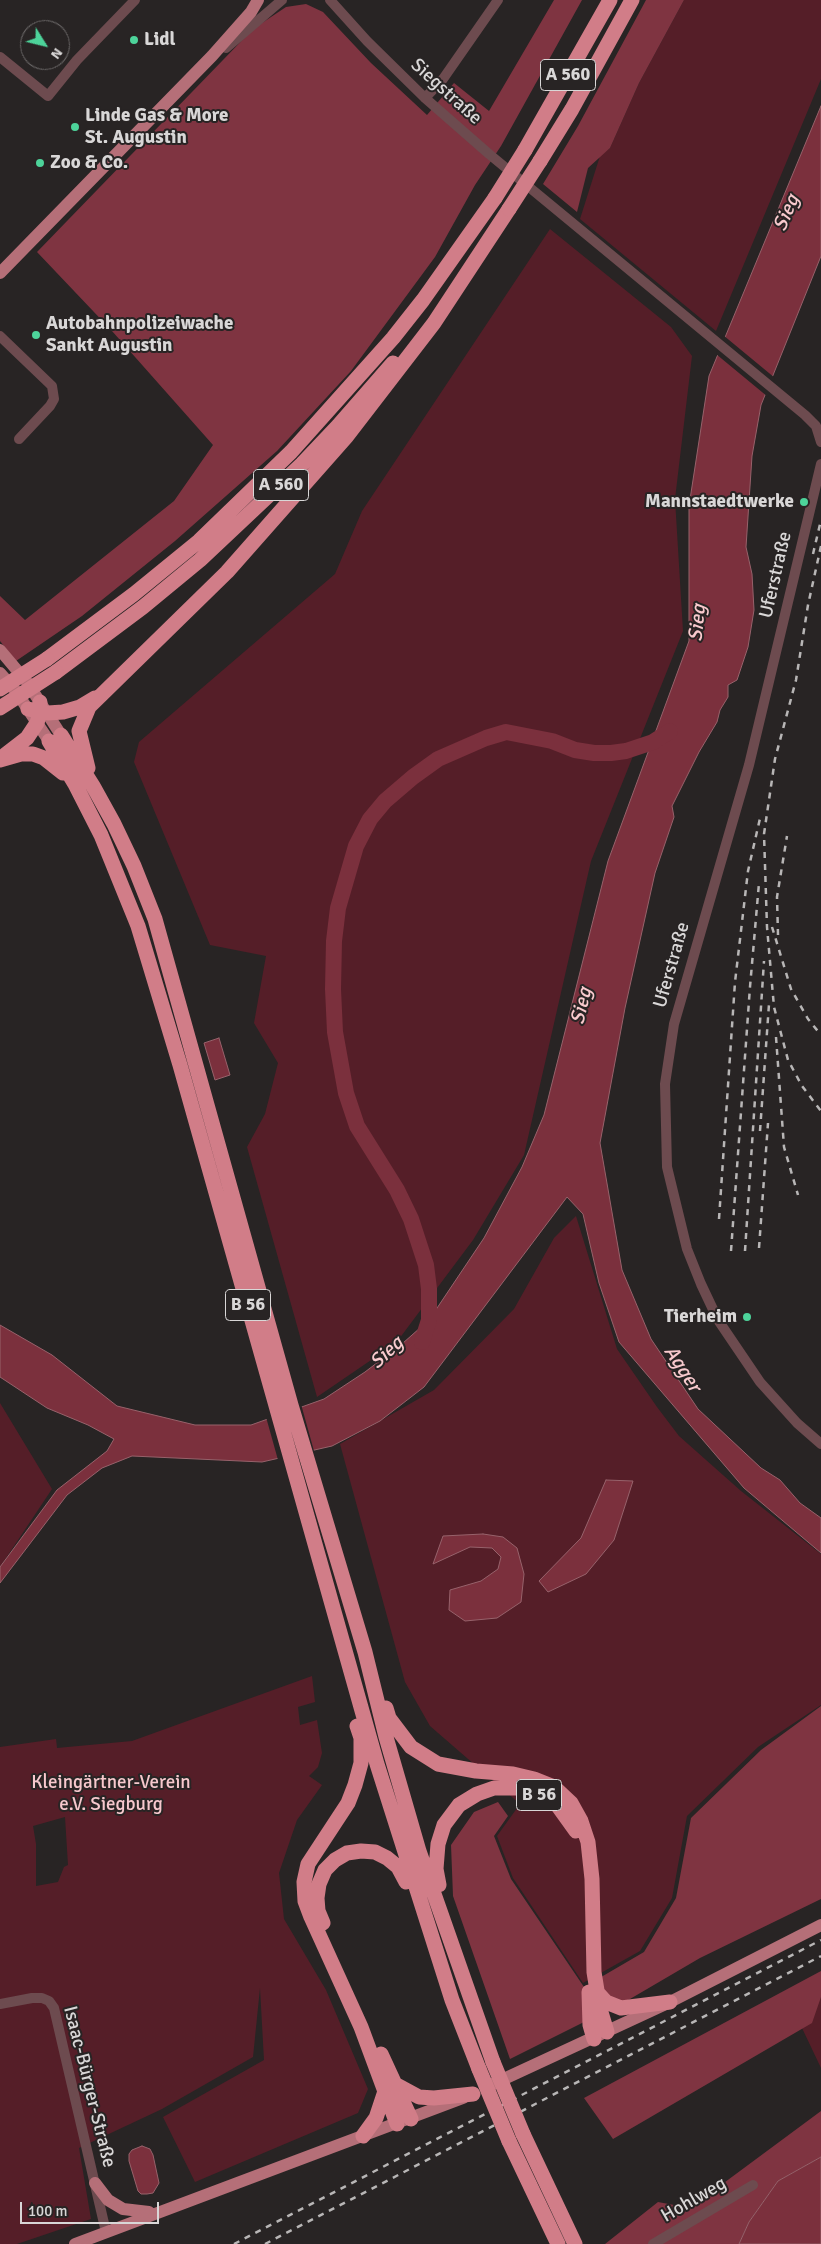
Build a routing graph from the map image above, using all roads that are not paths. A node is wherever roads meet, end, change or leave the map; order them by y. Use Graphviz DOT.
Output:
graph roads {
  1 [pos="135,0"];
  2 [pos="258,0"];
  3 [pos="282,0"];
  4 [pos="322,0"];
  5 [pos="330,0"];
  6 [pos="498,0"];
  7 [pos="610,0"];
  8 [pos="632,0"];
  9 [pos="339,10"];
  10 [pos="212,56"];
  11 [pos="0,57"];
  12 [pos="425,98"];
  13 [pos="473,264"];
  14 [pos="0,273"];
  15 [pos="0,336"];
  16 [pos="820,436"];
  17 [pos="19,439"];
  18 [pos="821,464"];
  19 [pos="0,650"];
  20 [pos="0,673"];
  21 [pos="0,689"];
  22 [pos="99,696"];
  23 [pos="0,708"];
  24 [pos="38,712"];
  25 [pos="55,738"];
  26 [pos="0,759"];
  27 [pos="75,784"];
  28 [pos="93,786"];
  29 [pos="203,1120"];
  30 [pos="821,1444"];
  31 [pos="365,1652"];
  32 [pos="348,1666"];
  33 [pos="821,1924"];
  34 [pos="429,1928"];
  35 [pos="448,1933"];
  36 [pos="596,1992"];
  37 [pos="670,2002"];
  38 [pos="0,2004"];
  39 [pos="601,2036"];
  40 [pos="486,2065"];
  41 [pos="390,2088"];
  42 [pos="472,2094"];
  43 [pos="404,2121"];
  44 [pos="363,2136"];
  45 [pos="95,2183"];
  46 [pos="753,2186"];
  47 [pos="156,2212"];
  48 [pos="106,2232"];
  49 [pos="75,2244"];
  50 [pos="558,2244"];
  51 [pos="575,2244"];
  52 [pos="652,2244"];
  1 -- 11 [label="street"];
  2 -- 10 [label="main road"];
  3 -- 10 [label="street"];
  4 -- 9 [label="street"];
  5 -- 9 [label="street, Siegstraße"];
  6 -- 12 [label="street"];
  7 -- 21 [label="highway, A 560, bridge"];
  8 -- 13 [label="highway, A 560, bridge"];
  9 -- 12 [label="street, Siegstraße"];
  10 -- 14 [label="main road"];
  12 -- 16 [label="street, Siegstraße"];
  13 -- 22 [label="highway"];
  13 -- 23 [label="highway, A 560, bridge"];
  15 -- 17 [label="street"];
  18 -- 30 [label="street, Uferstraße"];
  19 -- 24 [label="main road, B 56"];
  20 -- 24 [label="main road, B 56"];
  22 -- 24 [label="highway"];
  22 -- 28 [label="highway"];
  24 -- 25 [label="main road, B 56"];
  24 -- 26 [label="highway"];
  25 -- 27 [label="highway, B 56"];
  25 -- 28 [label="highway, B 56"];
  26 -- 27 [label="highway"];
  27 -- 29 [label="highway, B 56"];
  28 -- 29 [label="highway, B 56"];
  29 -- 31 [label="highway, B 56"];
  29 -- 32 [label="highway, B 56"];
  31 -- 35 [label="highway, B 56"];
  31 -- 36 [label="highway"];
  32 -- 34 [label="highway, B 56"];
  32 -- 41 [label="highway"];
  33 -- 37 [label="main road"];
  34 -- 40 [label="highway, B 56"];
  34 -- 41 [label="highway"];
  35 -- 39 [label="highway, B 56"];
  35 -- 40 [label="highway, B 56"];
  36 -- 37 [label="highway"];
  36 -- 39 [label="highway"];
  37 -- 39 [label="main road"];
  38 -- 45 [label="street, Isaac-Bürger-Straße"];
  39 -- 42 [label="main road"];
  40 -- 50 [label="highway, B 56, bridge"];
  40 -- 51 [label="highway, B 56, bridge"];
  41 -- 42 [label="highway"];
  41 -- 43 [label="highway"];
  41 -- 44 [label="highway"];
  42 -- 43 [label="main road"];
  43 -- 44 [label="main road"];
  44 -- 47 [label="main road"];
  45 -- 47 [label="main road"];
  45 -- 48 [label="street, Isaac-Bürger-Straße"];
  46 -- 52 [label="street, Hohlweg"];
  47 -- 48 [label="main road"];
  48 -- 49 [label="main road"];
}
